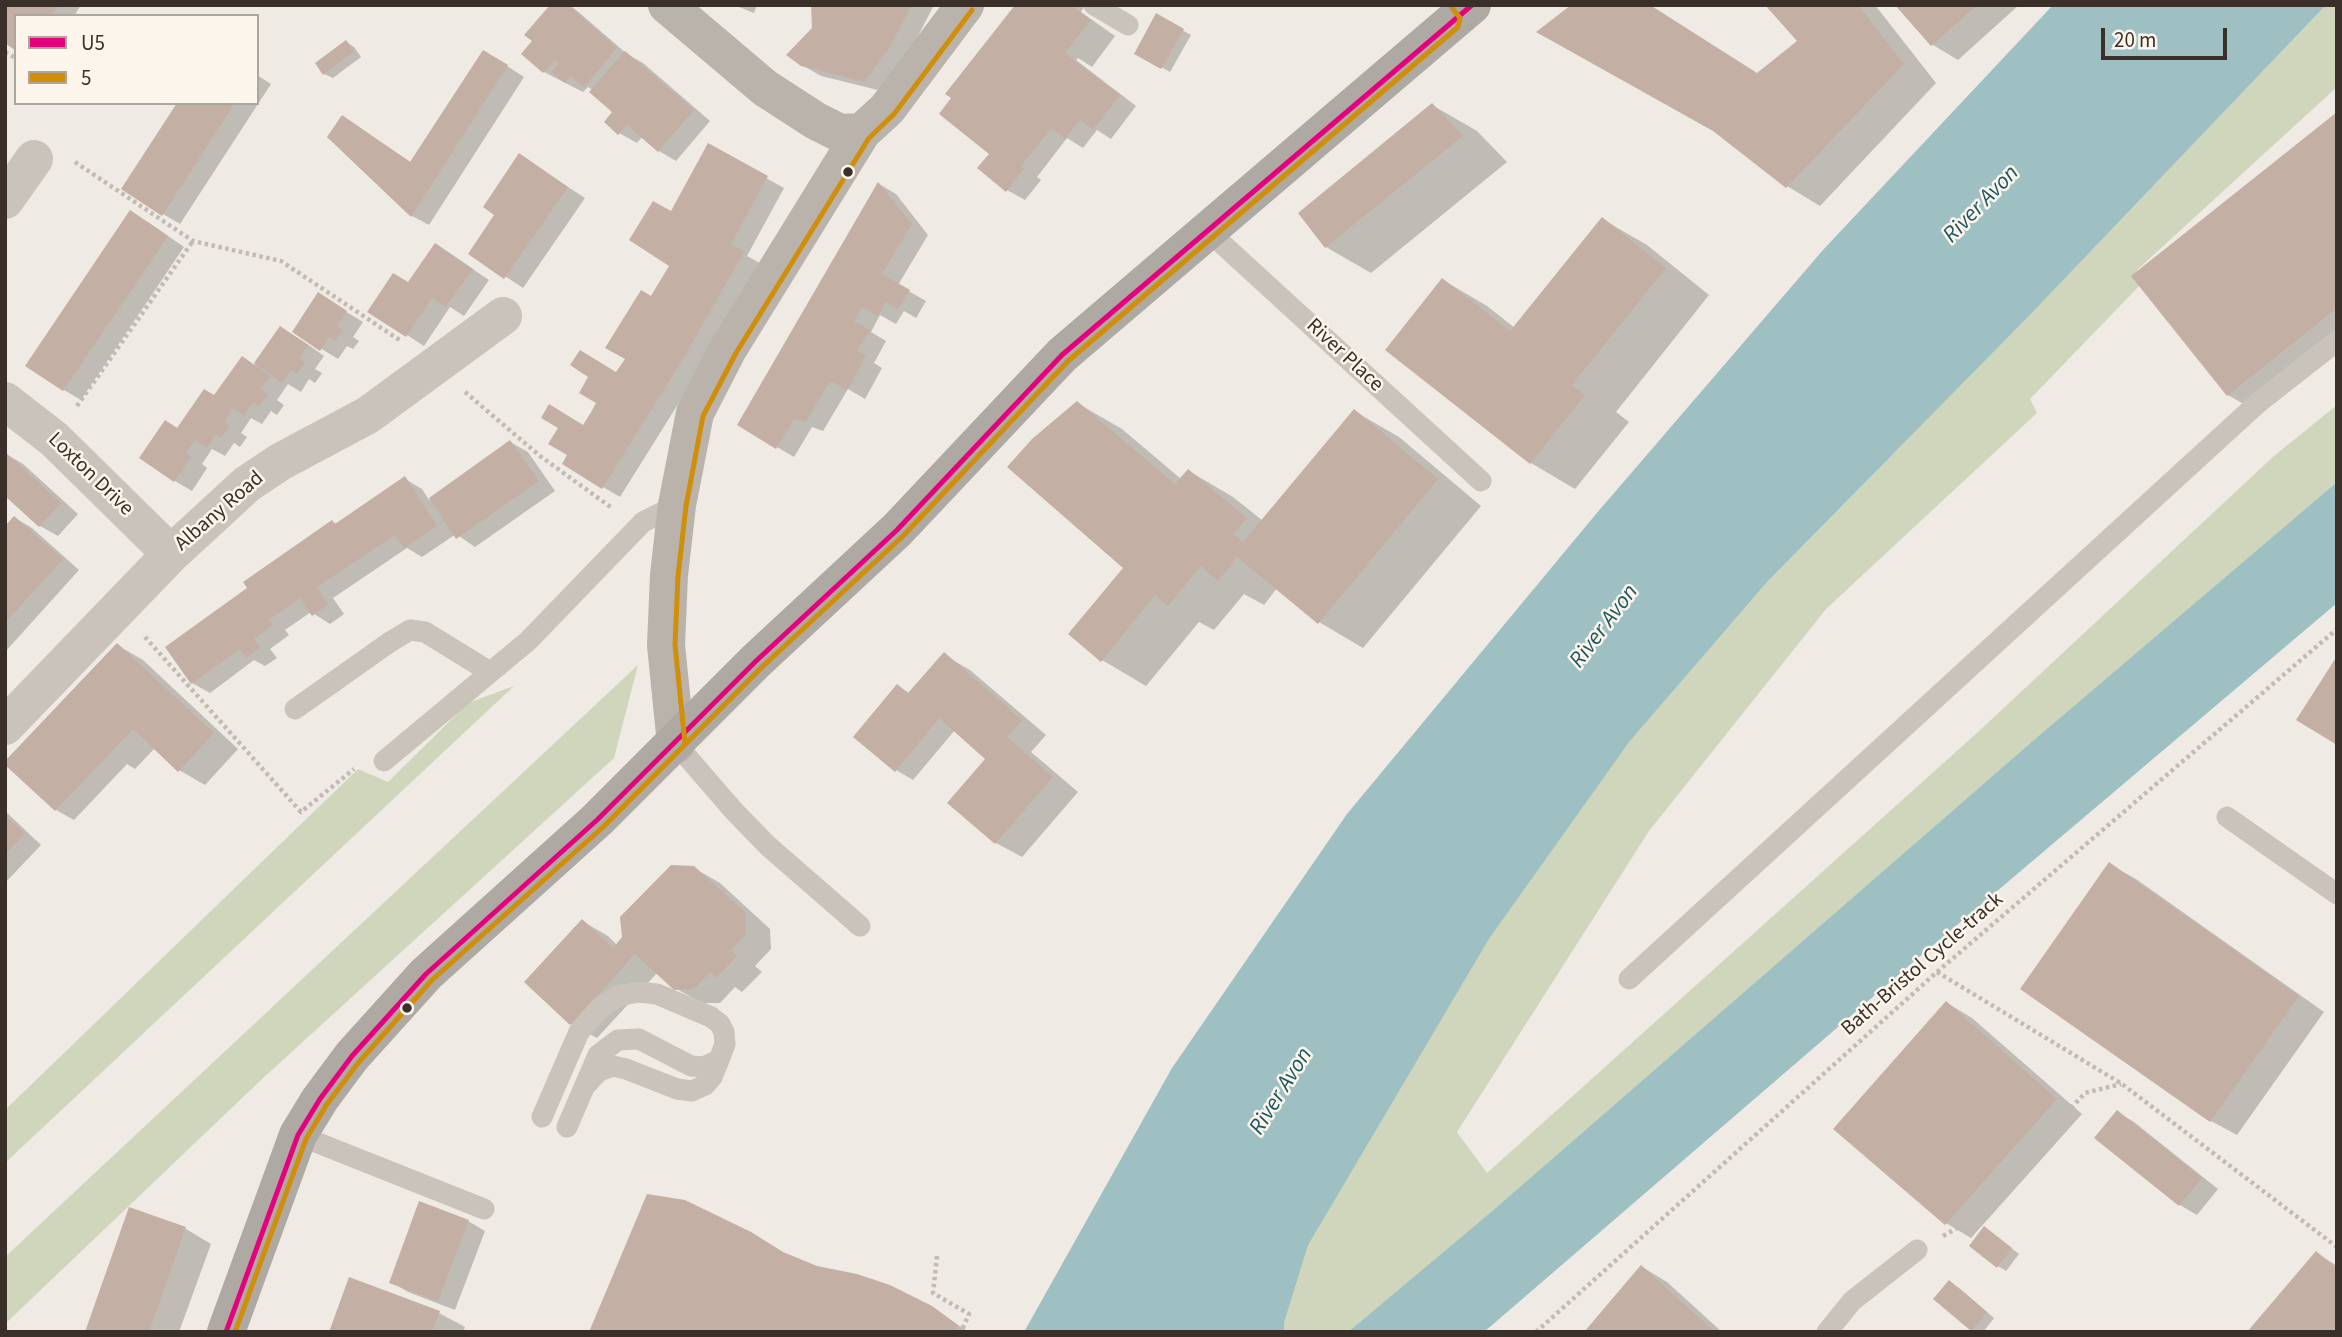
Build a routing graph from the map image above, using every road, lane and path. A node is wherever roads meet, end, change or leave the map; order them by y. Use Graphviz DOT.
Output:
graph roads {
  1 [pos="667,5"];
  2 [pos="965,5"];
  3 [pos="1094,5"];
  4 [pos="1454,10"];
  5 [pos="1128,25"];
  6 [pos="862,132"];
  7 [pos="51,158"];
  8 [pos="5,200"];
  9 [pos="1207,230"];
  10 [pos="192,241"];
  11 [pos="503,316"];
  12 [pos="2337,341"];
  13 [pos="433,368"];
  14 [pos="5,401"];
  15 [pos="54,439"];
  16 [pos="1481,481"];
  17 [pos="677,505"];
  18 [pos="615,510"];
  19 [pos="171,554"];
  20 [pos="118,608"];
  21 [pos="2337,629"];
  22 [pos="490,671"];
  23 [pos="295,709"];
  24 [pos="5,726"];
  25 [pos="676,744"];
  26 [pos="384,761"];
  27 [pos="2227,817"];
  28 [pos="2337,894"];
  29 [pos="860,926"];
  30 [pos="1937,972"];
  31 [pos="1629,979"];
  32 [pos="719,1060"];
  33 [pos="2122,1084"];
  34 [pos="580,1091"];
  35 [pos="542,1117"];
  36 [pos="567,1126"];
  37 [pos="298,1135"];
  38 [pos="484,1209"];
  39 [pos="2337,1247"];
  40 [pos="1917,1250"];
  41 [pos="937,1256"];
  42 [pos="226,1332"];
  43 [pos="961,1332"];
  44 [pos="1536,1332"];
  45 [pos="1827,1332"];
  1 -- 6 [label="street"];
  2 -- 6 [label="street"];
  3 -- 5 [label="lane"];
  4 -- 9 [label="highway"];
  6 -- 17 [label="street"];
  7 -- 8 [label="street"];
  7 -- 10 [label="path"];
  9 -- 16 [label="lane, River Place"];
  9 -- 25 [label="highway"];
  10 -- 13 [label="path"];
  10 -- 15 [label="path"];
  11 -- 13 [label="street, Albany Road"];
  12 -- 31 [label="lane"];
  13 -- 18 [label="path"];
  13 -- 19 [label="street, Albany Road"];
  14 -- 15 [label="street, Loxton Drive"];
  15 -- 19 [label="street, Loxton Drive"];
  17 -- 22 [label="lane"];
  17 -- 25 [label="street"];
  19 -- 20 [label="street, Albany Road"];
  20 -- 24 [label="street, Albany Road"];
  20 -- 26 [label="path"];
  21 -- 30 [label="path, Bath-Bristol Cycle-track"];
  22 -- 23 [label="lane"];
  22 -- 26 [label="lane"];
  25 -- 29 [label="lane"];
  25 -- 37 [label="highway"];
  27 -- 28 [label="lane"];
  30 -- 33 [label="path"];
  30 -- 44 [label="path, Bath-Bristol Cycle-track"];
  32 -- 34 [label="lane"];
  32 -- 34 [label="lane"];
  32 -- 35 [label="lane"];
  33 -- 39 [label="path"];
  33 -- 40 [label="path"];
  34 -- 36 [label="lane"];
  37 -- 38 [label="lane"];
  37 -- 42 [label="highway"];
  40 -- 45 [label="lane"];
  41 -- 43 [label="path"];
}
